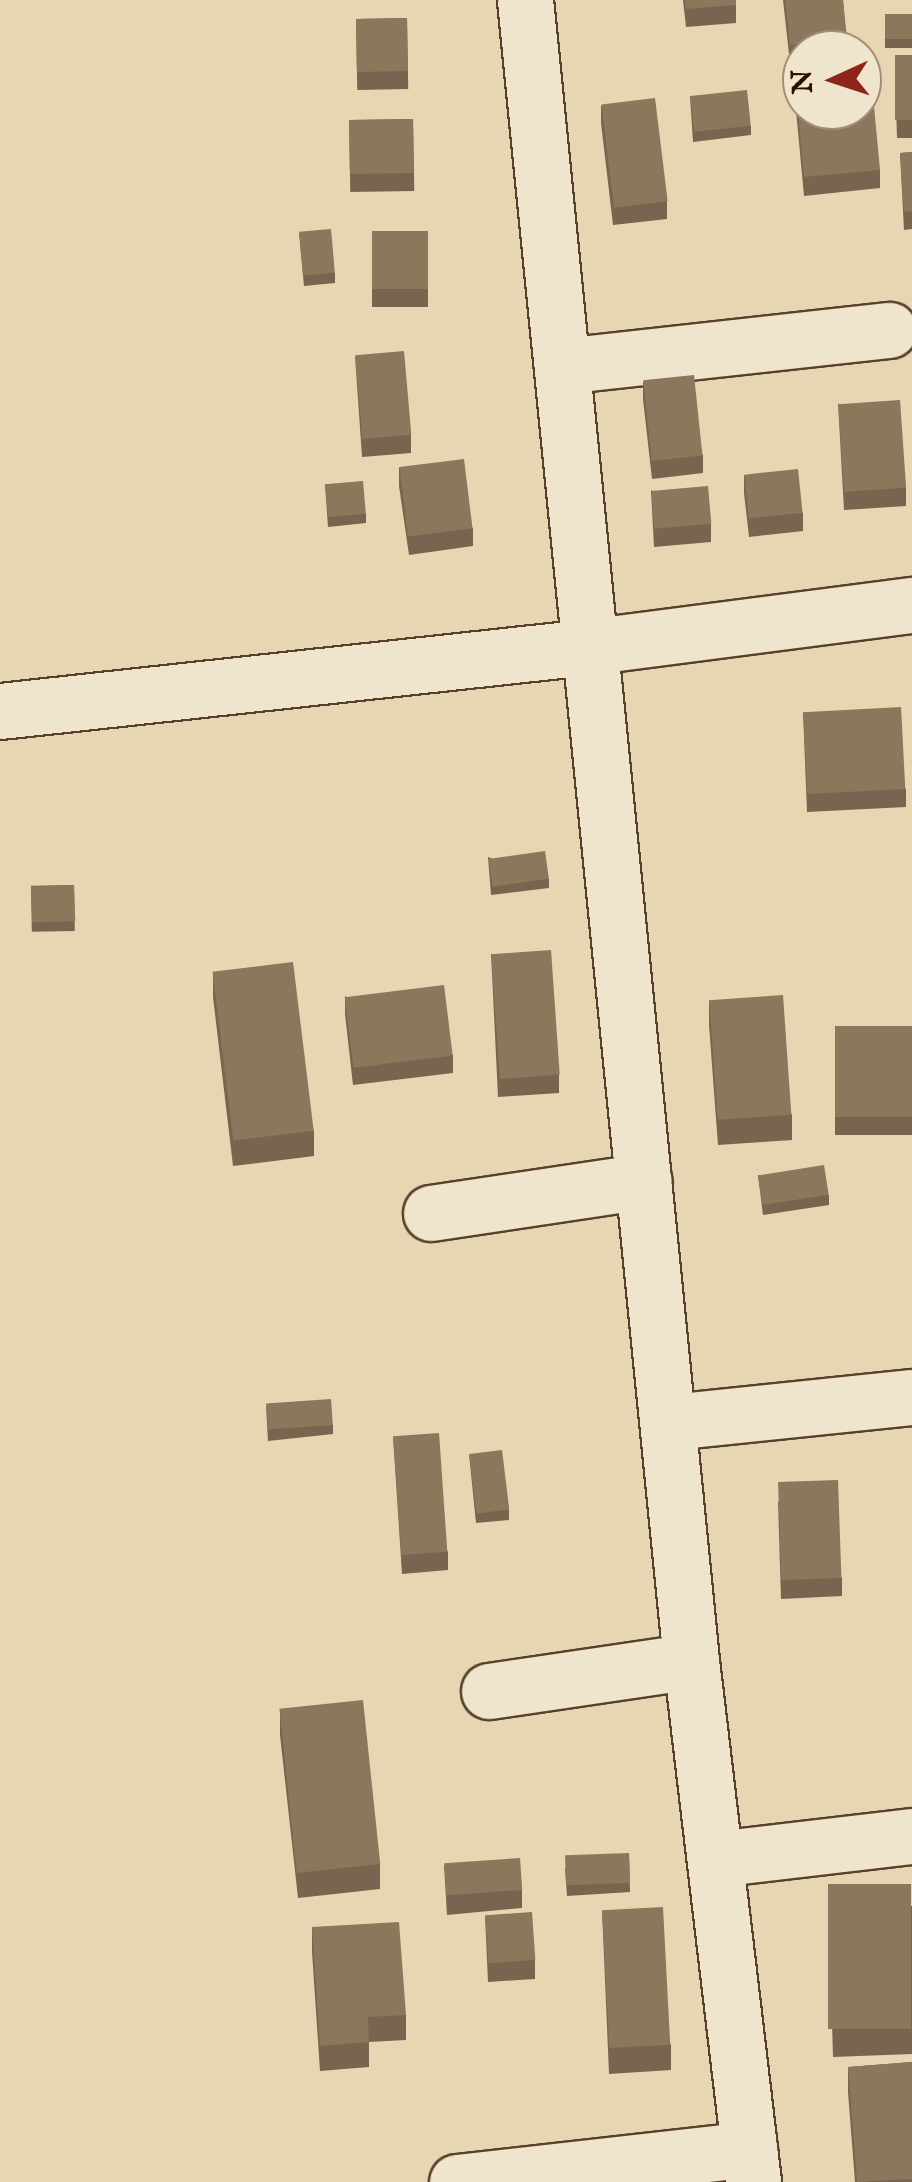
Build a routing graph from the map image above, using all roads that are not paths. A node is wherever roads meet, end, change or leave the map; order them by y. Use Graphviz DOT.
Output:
graph roads {
  1 [pos="525,0"];
  2 [pos="889,330"];
  3 [pos="562,366"];
  4 [pos="912,605"];
  5 [pos="588,647"];
  6 [pos="0,711"];
  7 [pos="644,1181"];
  8 [pos="431,1213"];
  9 [pos="912,1397"];
  10 [pos="670,1422"];
  11 [pos="691,1661"];
  12 [pos="489,1691"];
  13 [pos="912,1836"];
  14 [pos="714,1859"];
  15 [pos="751,2166"];
  16 [pos="457,2182"];
  1 -- 3 [label="street"];
  2 -- 3 [label="street"];
  3 -- 5 [label="street"];
  4 -- 5 [label="street"];
  5 -- 6 [label="street"];
  5 -- 7 [label="street"];
  7 -- 8 [label="street"];
  7 -- 10 [label="street"];
  9 -- 10 [label="street"];
  10 -- 11 [label="street"];
  11 -- 12 [label="street"];
  11 -- 14 [label="street"];
  13 -- 14 [label="street"];
  14 -- 15 [label="street"];
  15 -- 16 [label="street"];
}
